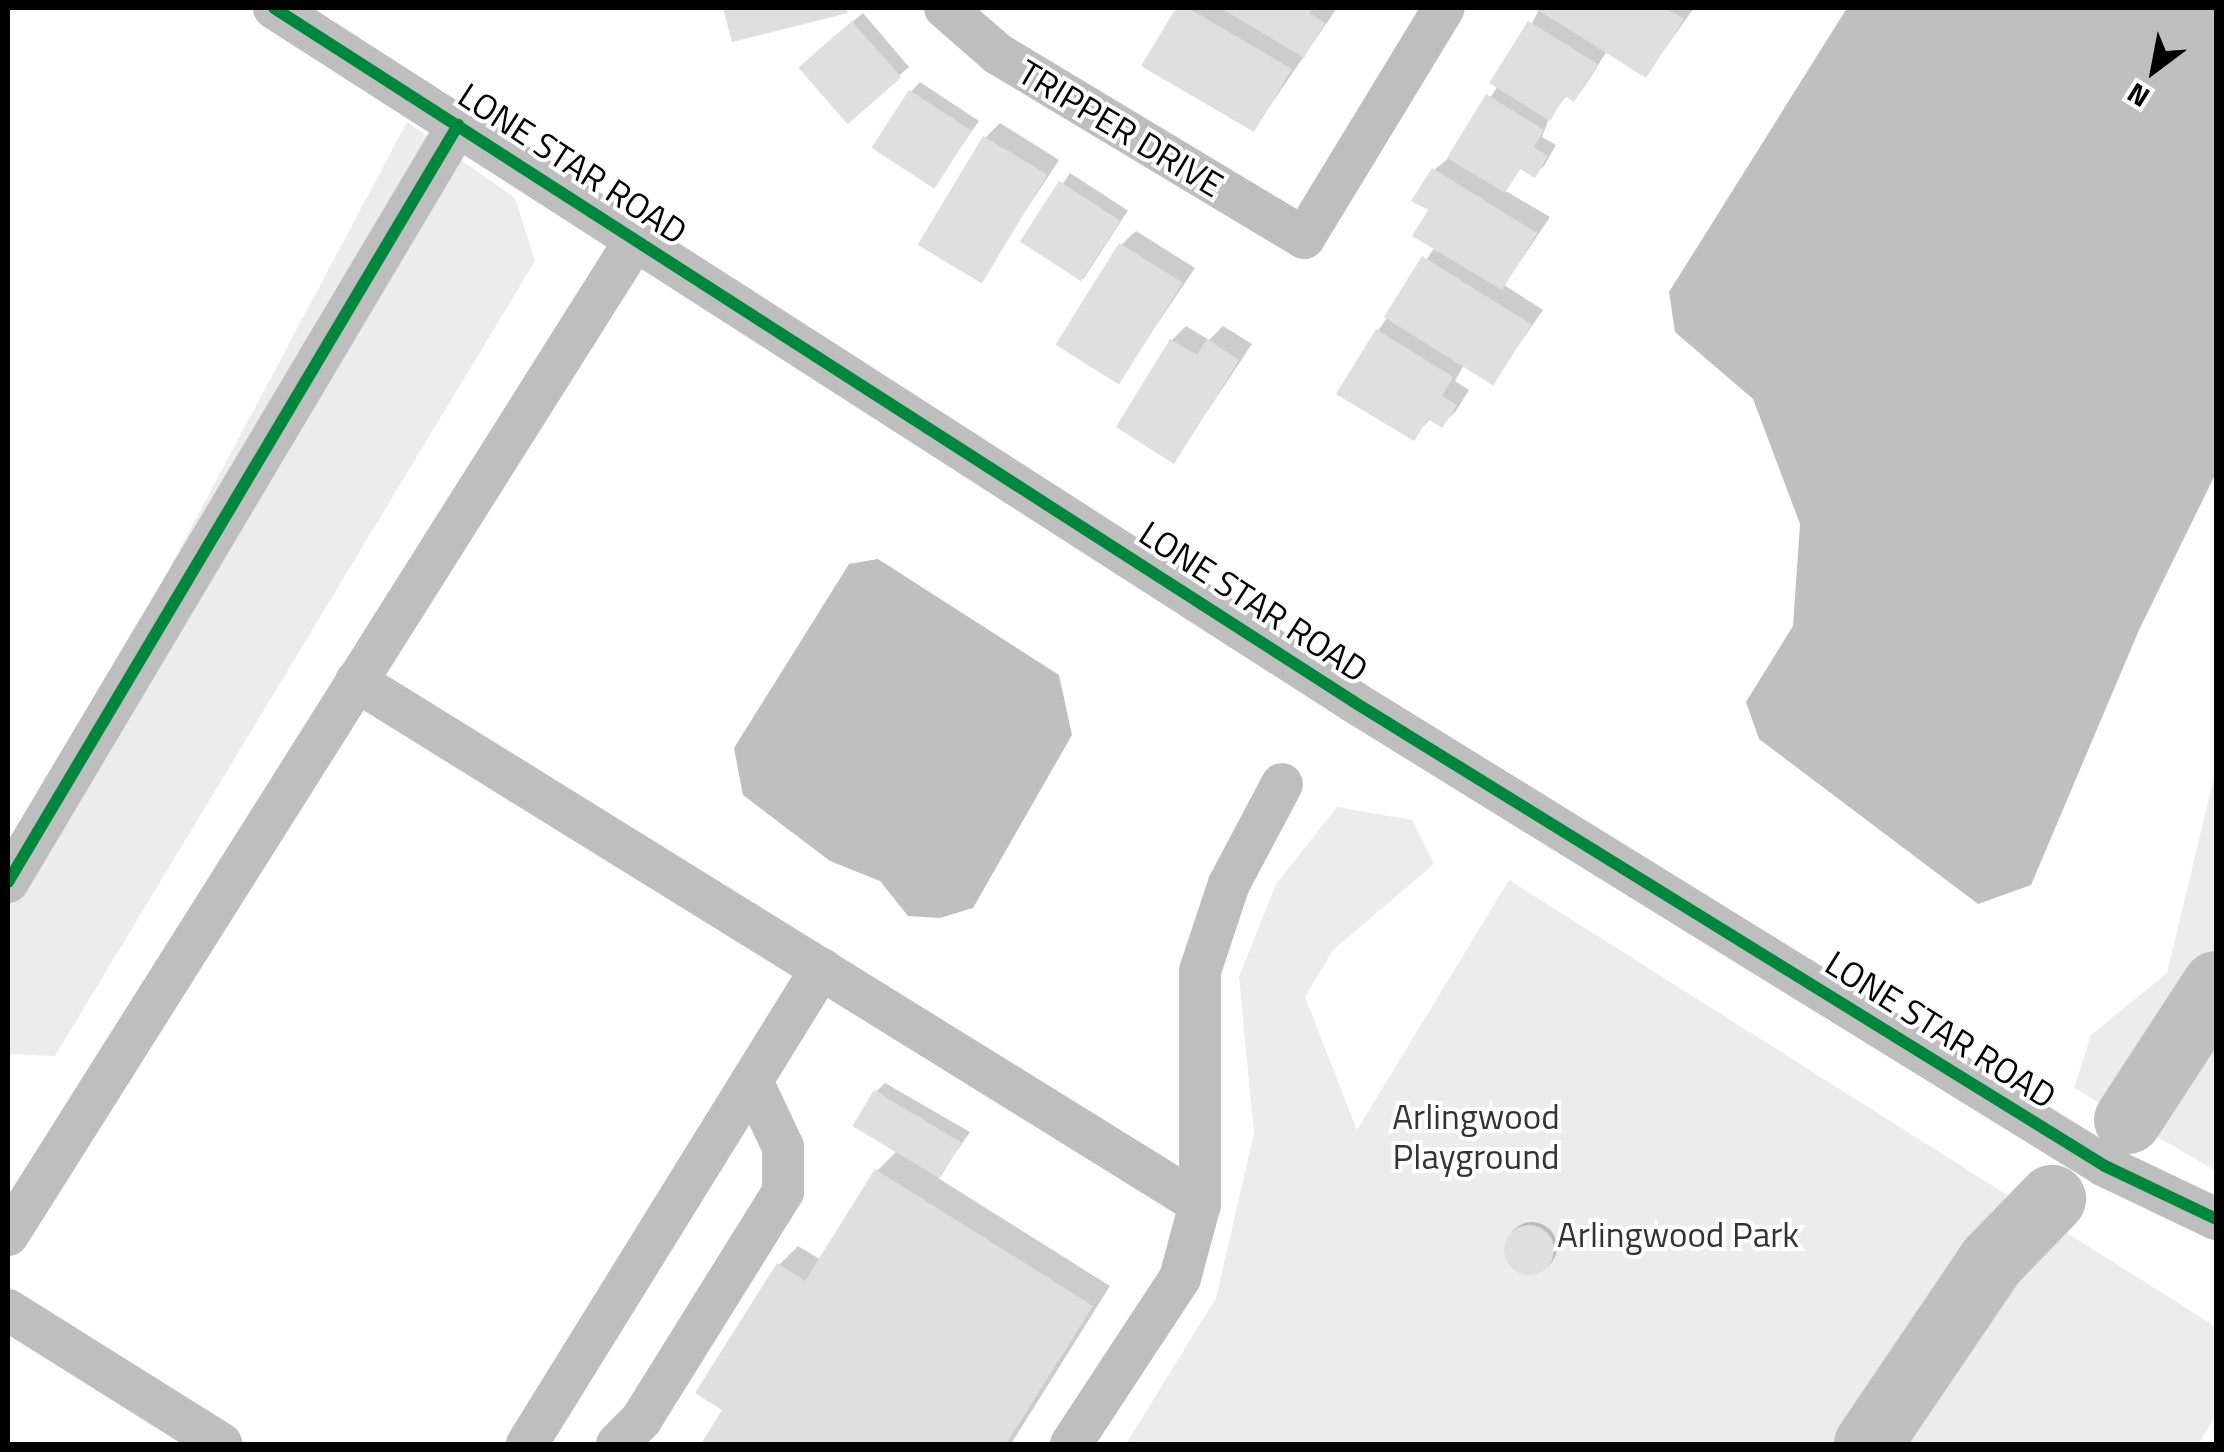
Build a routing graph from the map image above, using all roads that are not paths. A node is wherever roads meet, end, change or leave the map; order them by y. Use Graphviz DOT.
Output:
graph roads {
  1 [pos="945,8"];
  2 [pos="1444,8"];
  3 [pos="297,13"];
  4 [pos="458,124"];
  5 [pos="636,239"];
  6 [pos="356,682"];
  7 [pos="1282,784"];
  8 [pos="8,882"];
  9 [pos="821,969"];
  10 [pos="752,1080"];
  11 [pos="1200,1204"];
  12 [pos="2216,1219"];
  13 [pos="8,1235"];
  14 [pos="8,1310"];
  15 [pos="222,1444"];
  16 [pos="527,1444"];
  17 [pos="617,1444"];
  18 [pos="1070,1444"];
  1 -- 2 [label="street, TRIPPER DRIVE"];
  3 -- 4 [label="street, LONE STAR ROAD"];
  4 -- 5 [label="street, LONE STAR ROAD"];
  4 -- 8 [label="street"];
  5 -- 6 [label="street"];
  5 -- 12 [label="street, LONE STAR ROAD"];
  6 -- 9 [label="street"];
  6 -- 13 [label="street"];
  7 -- 11 [label="street"];
  9 -- 10 [label="street"];
  9 -- 11 [label="street"];
  10 -- 16 [label="street"];
  10 -- 17 [label="street"];
  11 -- 18 [label="street"];
  14 -- 15 [label="street"];
}
